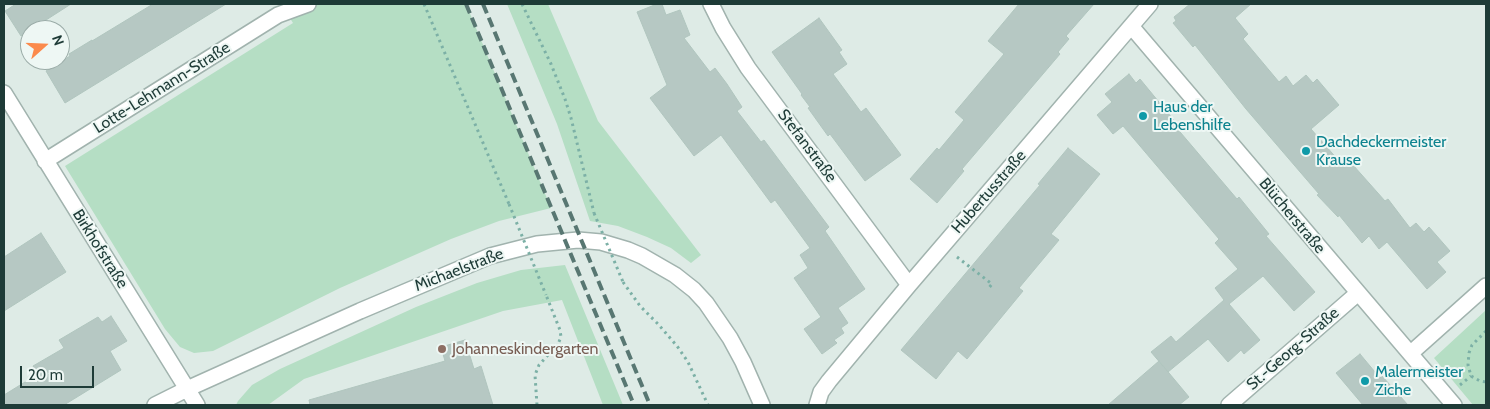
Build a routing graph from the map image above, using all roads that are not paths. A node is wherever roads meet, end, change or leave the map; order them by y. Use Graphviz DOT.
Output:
graph roads {
  1 [pos="308,4"];
  2 [pos="711,4"];
  3 [pos="1150,4"];
  4 [pos="275,9"];
  5 [pos="1131,26"];
  6 [pos="4,93"];
  7 [pos="46,161"];
  8 [pos="909,285"];
  9 [pos="1486,286"];
  10 [pos="1358,293"];
  11 [pos="1411,353"];
  12 [pos="187,389"];
  13 [pos="155,405"];
  14 [pos="197,405"];
  15 [pos="762,405"];
  16 [pos="817,405"];
  17 [pos="1229,405"];
  18 [pos="1454,405"];
  1 -- 4 [label="street, Lotte-Lehmann-Straße"];
  2 -- 8 [label="street, Stefanstraße"];
  3 -- 5 [label="street, Hubertusstraße"];
  4 -- 7 [label="street, Lotte-Lehmann-Straße"];
  5 -- 8 [label="street, Hubertusstraße"];
  5 -- 10 [label="street, Blücherstraße"];
  6 -- 7 [label="street, Birkhofstraße"];
  7 -- 12 [label="street, Birkhofstraße"];
  8 -- 16 [label="street, Hubertusstraße"];
  9 -- 11 [label="street"];
  10 -- 11 [label="street, Blücherstraße"];
  10 -- 17 [label="street, St.-Georg-Straße"];
  11 -- 18 [label="street, Blücherstraße"];
  12 -- 13 [label="street, Michaelstraße"];
  12 -- 14 [label="street, Birkhofstraße"];
  12 -- 15 [label="street, Michaelstraße"];
}
